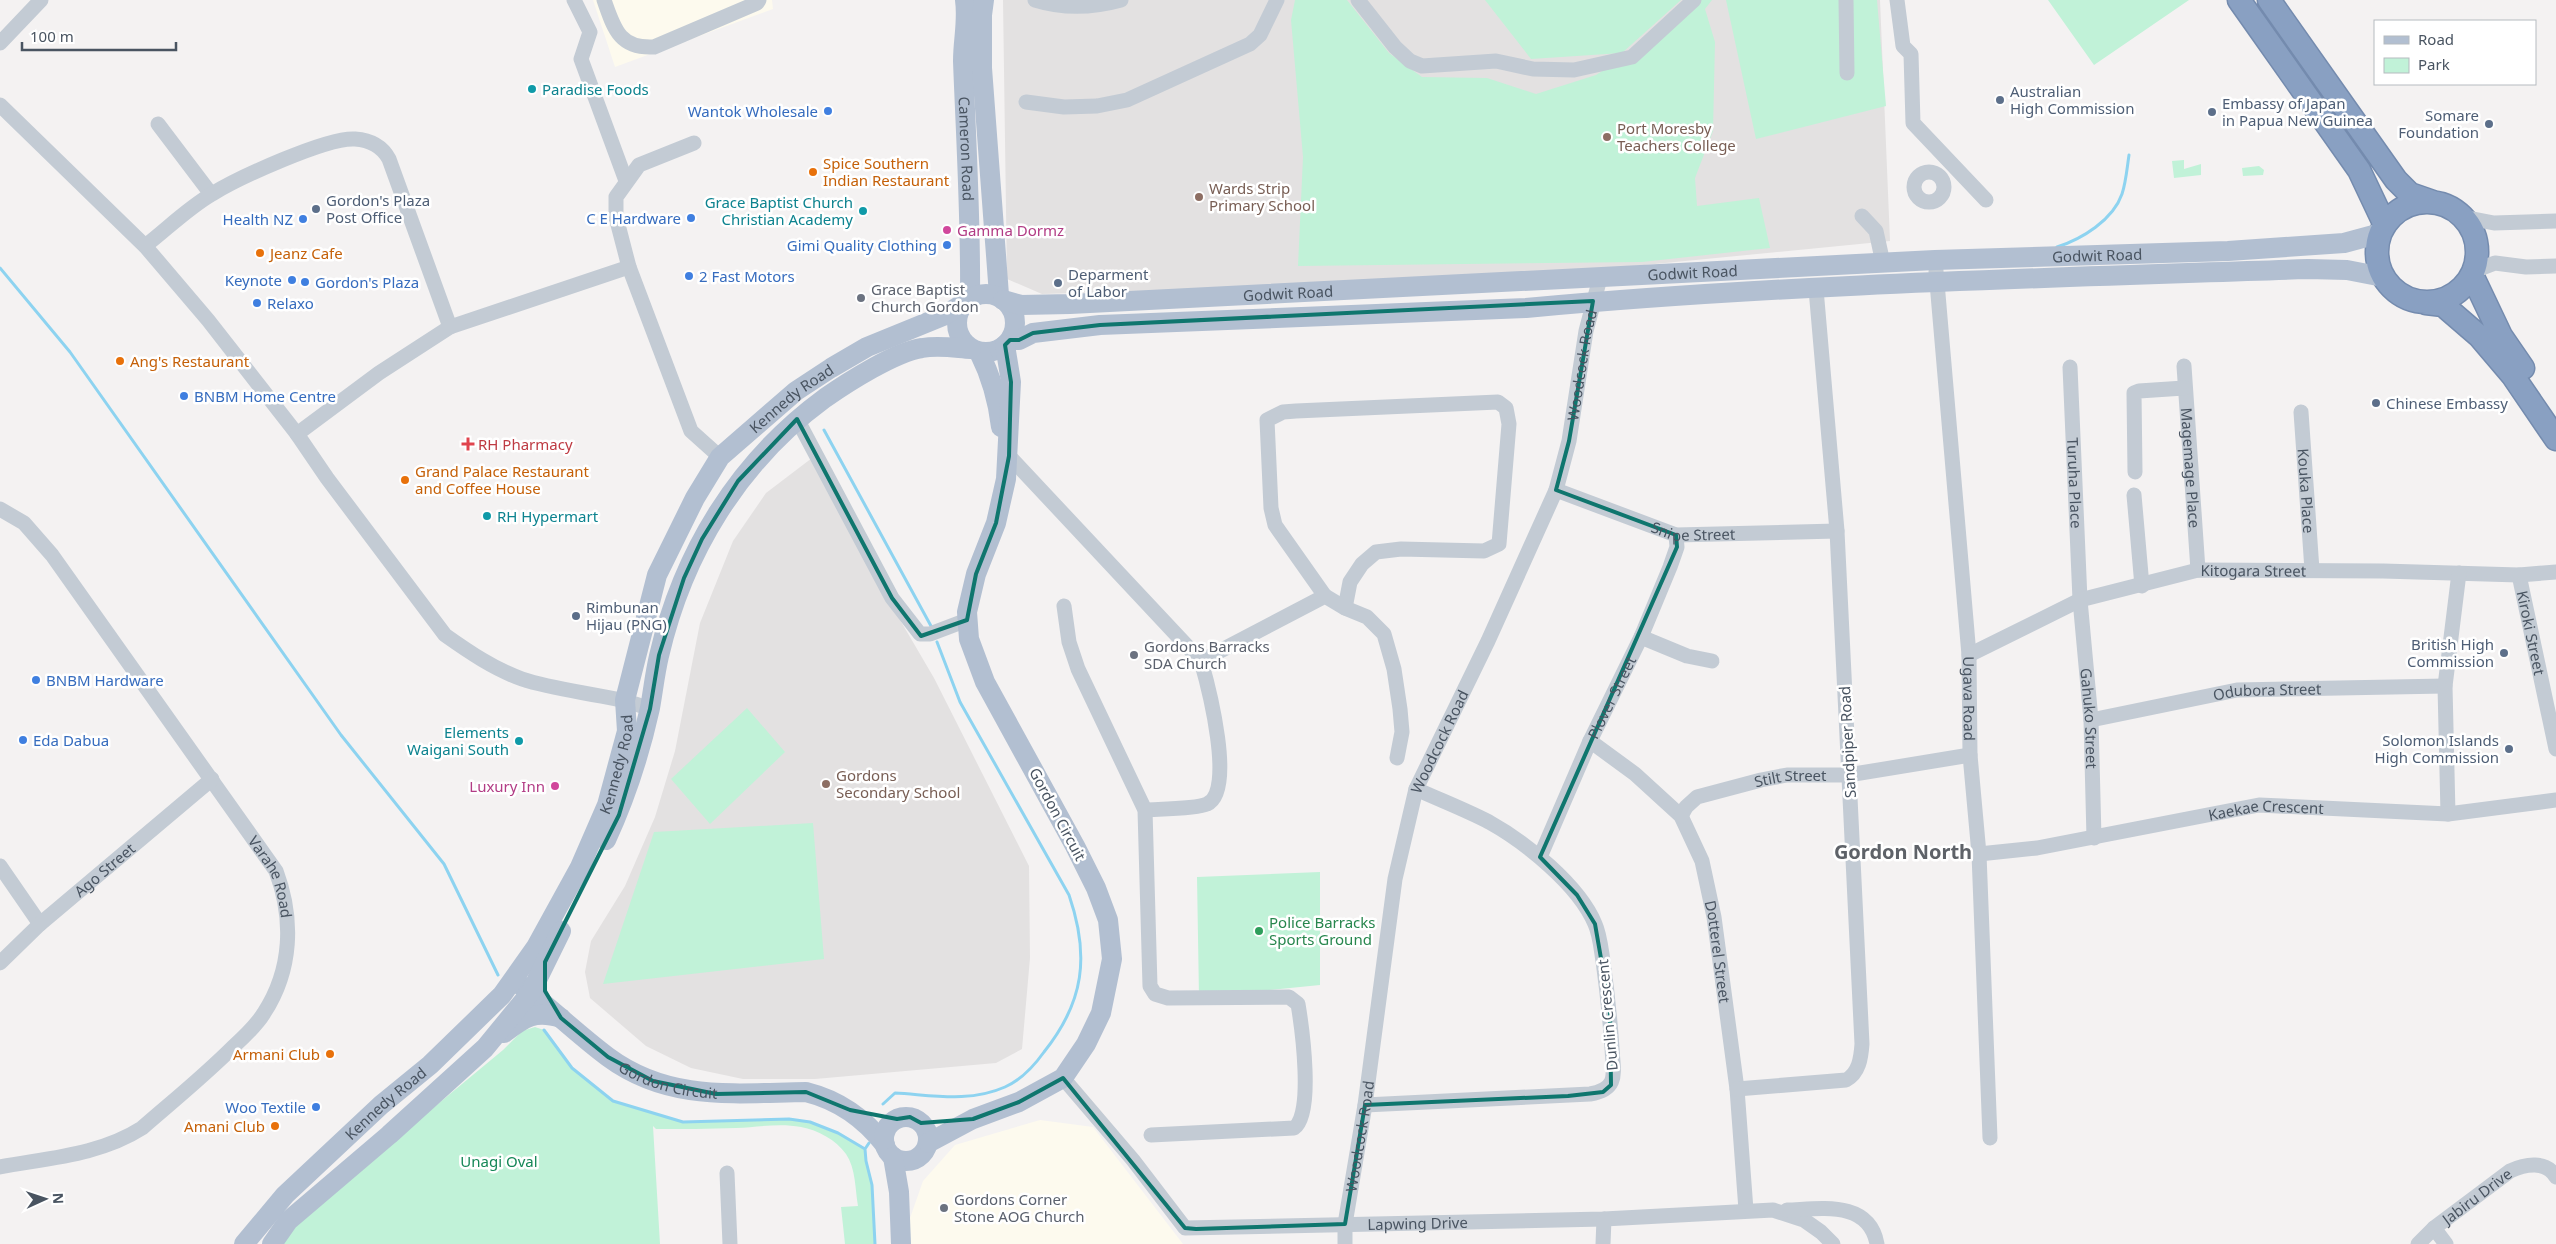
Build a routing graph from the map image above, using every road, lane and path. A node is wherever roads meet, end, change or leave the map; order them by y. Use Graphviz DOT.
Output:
graph roads {
  1 [pos="41,0"];
  2 [pos="574,0"];
  3 [pos="604,0"];
  4 [pos="759,0"];
  5 [pos="965,0"];
  6 [pos="984,0"];
  7 [pos="1035,0"];
  8 [pos="1121,0"];
  9 [pos="1276,0"];
  10 [pos="1358,0"];
  11 [pos="1694,0"];
  12 [pos="1846,0"];
  13 [pos="1897,0"];
  14 [pos="2239,0"];
  15 [pos="2269,0"];
  16 [pos="0,43"];
  17 [pos="1847,73"];
  18 [pos="1026,102"];
  19 [pos="0,105"];
  20 [pos="158,124"];
  21 [pos="694,143"];
  22 [pos="1952,166"];
  23 [pos="1942,178"];
  24 [pos="626,181"];
  25 [pos="211,194"];
  26 [pos="1986,200"];
  27 [pos="2433,202"];
  28 [pos="1862,216"];
  29 [pos="2463,217"];
  30 [pos="2556,221"];
  31 [pos="2383,229"];
  32 [pos="145,246"];
  33 [pos="1935,260"];
  34 [pos="1883,263"];
  35 [pos="2556,266"];
  36 [pos="629,267"];
  37 [pos="2473,273"];
  38 [pos="2383,277"];
  39 [pos="1600,278"];
  40 [pos="1937,282"];
  41 [pos="1816,289"];
  42 [pos="1001,297"];
  43 [pos="967,301"];
  44 [pos="1593,301"];
  45 [pos="2415,302"];
  46 [pos="450,327"];
  47 [pos="1008,342"];
  48 [pos="975,350"];
  49 [pos="2184,366"];
  50 [pos="2070,367"];
  51 [pos="2184,388"];
  52 [pos="2301,412"];
  53 [pos="2556,414"];
  54 [pos="797,420"];
  55 [pos="297,434"];
  56 [pos="2556,439"];
  57 [pos="1009,456"];
  58 [pos="720,457"];
  59 [pos="2135,472"];
  60 [pos="1556,490"];
  61 [pos="2134,495"];
  62 [pos="0,509"];
  63 [pos="1837,531"];
  64 [pos="1676,535"];
  65 [pos="2198,570"];
  66 [pos="2312,570"];
  67 [pos="2556,572"];
  68 [pos="2459,573"];
  69 [pos="2519,575"];
  70 [pos="2142,586"];
  71 [pos="1325,596"];
  72 [pos="2080,600"];
  73 [pos="1064,606"];
  74 [pos="1345,608"];
  75 [pos="967,620"];
  76 [pos="1641,637"];
  77 [pos="1969,655"];
  78 [pos="1201,661"];
  79 [pos="1712,661"];
  80 [pos="2445,686"];
  81 [pos="625,700"];
  82 [pos="650,709"];
  83 [pos="2091,720"];
  84 [pos="1590,741"];
  85 [pos="2556,749"];
  86 [pos="1970,755"];
  87 [pos="1397,758"];
  88 [pos="1848,775"];
  89 [pos="212,779"];
  90 [pos="1416,789"];
  91 [pos="2556,800"];
  92 [pos="1145,810"];
  93 [pos="2448,814"];
  94 [pos="1681,816"];
  95 [pos="2094,838"];
  96 [pos="1978,854"];
  97 [pos="1540,858"];
  98 [pos="0,866"];
  99 [pos="40,924"];
  100 [pos="552,945"];
  101 [pos="0,963"];
  102 [pos="514,980"];
  103 [pos="530,992"];
  104 [pos="561,1018"];
  105 [pos="485,1048"];
  106 [pos="1063,1078"];
  107 [pos="1738,1089"];
  108 [pos="1364,1105"];
  109 [pos="850,1110"];
  110 [pos="896,1119"];
  111 [pos="973,1119"];
  112 [pos="921,1123"];
  113 [pos="1151,1136"];
  114 [pos="1990,1138"];
  115 [pos="928,1143"];
  116 [pos="889,1151"];
  117 [pos="915,1158"];
  118 [pos="0,1167"];
  119 [pos="727,1173"];
  120 [pos="2556,1176"];
  121 [pos="899,1192"];
  122 [pos="1746,1210"];
  123 [pos="1773,1210"];
  124 [pos="1604,1219"];
  125 [pos="1345,1224"];
  126 [pos="2434,1228"];
  127 [pos="244,1244"];
  128 [pos="272,1244"];
  129 [pos="730,1244"];
  130 [pos="901,1244"];
  131 [pos="1345,1244"];
  132 [pos="1603,1244"];
  133 [pos="1832,1244"];
  134 [pos="1877,1244"];
  135 [pos="2418,1244"];
  136 [pos="2446,1244"];
  1 -- 16 [label="street"];
  2 -- 24 [label="street"];
  3 -- 4 [label="street"];
  5 -- 43 [label="main road, Cameron Road"];
  6 -- 42 [label="main road, Cameron Road"];
  7 -- 8 [label="street"];
  9 -- 18 [label="street"];
  10 -- 11 [label="street"];
  12 -- 17 [label="street"];
  13 -- 22 [label="street"];
  14 -- 31 [label="highway"];
  15 -- 27 [label="highway"];
  19 -- 32 [label="street"];
  20 -- 25 [label="street"];
  21 -- 24 [label="street"];
  22 -- 23 [label="street"];
  22 -- 26 [label="street"];
  23 -- 23 [label="street"];
  24 -- 36 [label="street"];
  25 -- 32 [label="street"];
  25 -- 46 [label="street"];
  27 -- 29 [label="highway"];
  27 -- 31 [label="highway"];
  28 -- 34 [label="street"];
  29 -- 30 [label="street"];
  29 -- 37 [label="highway"];
  31 -- 33 [label="main road, Godwit Road"];
  31 -- 38 [label="highway"];
  32 -- 55 [label="street"];
  33 -- 34 [label="main road, Godwit Road"];
  33 -- 40 [label="street, Ugava Road"];
  34 -- 39 [label="main road, Godwit Road"];
  35 -- 37 [label="street"];
  36 -- 46 [label="street"];
  36 -- 58 [label="street"];
  37 -- 45 [label="highway"];
  37 -- 53 [label="highway"];
  38 -- 40 [label="main road, Godwit Road"];
  38 -- 45 [label="highway"];
  39 -- 42 [label="main road, Godwit Road"];
  39 -- 44 [label="street, Woodcock Road"];
  40 -- 41 [label="main road, Godwit Road"];
  40 -- 77 [label="street, Ugava Road"];
  41 -- 44 [label="main road, Godwit Road"];
  41 -- 63 [label="street, Sandpiper Road"];
  42 -- 43 [label="main road"];
  42 -- 47 [label="main road"];
  43 -- 48 [label="main road"];
  43 -- 58 [label="main road, Kennedy Road"];
  44 -- 47 [label="main road, Godwit Road"];
  44 -- 60 [label="street, Woodcock Road"];
  45 -- 56 [label="highway"];
  46 -- 55 [label="street"];
  47 -- 48 [label="main road"];
  47 -- 57 [label="main road, Gordon Circuit"];
  48 -- 54 [label="main road, Kennedy Road"];
  48 -- 57 [label="main road"];
  49 -- 51 [label="street, Magemage Place"];
  50 -- 72 [label="street, Turuha Place"];
  51 -- 59 [label="street"];
  51 -- 65 [label="street, Magemage Place"];
  52 -- 66 [label="street, Kouka Place"];
  54 -- 75 [label="street"];
  54 -- 82 [label="main road, Kennedy Road"];
  55 -- 81 [label="street"];
  57 -- 75 [label="main road, Gordon Circuit"];
  57 -- 78 [label="street"];
  58 -- 81 [label="main road, Kennedy Road"];
  60 -- 64 [label="street, Snipe Street"];
  60 -- 90 [label="street, Woodcock Road"];
  61 -- 70 [label="street"];
  62 -- 89 [label="street, Varahe Road"];
  63 -- 64 [label="street, Snipe Street"];
  63 -- 88 [label="street, Sandpiper Road"];
  64 -- 76 [label="street, Plover Street"];
  65 -- 66 [label="street, Kitogara Street"];
  65 -- 70 [label="street, Kitogara Street"];
  66 -- 68 [label="street, Kitogara Street"];
  67 -- 69 [label="street, Kitogara Street"];
  68 -- 69 [label="street, Kitogara Street"];
  68 -- 80 [label="street"];
  69 -- 85 [label="street, Kiroki Street"];
  70 -- 72 [label="street, Kitogara Street"];
  71 -- 74 [label="street"];
  71 -- 74 [label="street"];
  71 -- 78 [label="street"];
  72 -- 77 [label="street, Kitogara Street"];
  72 -- 83 [label="street, Gahuko Street"];
  73 -- 92 [label="street"];
  74 -- 87 [label="street"];
  75 -- 106 [label="main road, Gordon Circuit"];
  76 -- 79 [label="street"];
  76 -- 84 [label="street, Plover Street"];
  77 -- 86 [label="street, Ugava Road"];
  78 -- 92 [label="street"];
  80 -- 83 [label="street, Odubora Street"];
  80 -- 93 [label="street"];
  81 -- 82 [label="street"];
  81 -- 102 [label="main road, Kennedy Road"];
  82 -- 100 [label="main road, Kennedy Road"];
  83 -- 95 [label="street, Gahuko Street"];
  84 -- 94 [label="street, Dotterel Street"];
  84 -- 97 [label="street, Plover Street"];
  86 -- 88 [label="street, Stilt Street"];
  86 -- 96 [label="street, Ugava Road"];
  88 -- 94 [label="street, Stilt Street"];
  88 -- 107 [label="street, Sandpiper Road"];
  89 -- 99 [label="street, Ago Street"];
  89 -- 118 [label="street, Varahe Road"];
  90 -- 97 [label="street, Dunlin Crescent"];
  90 -- 108 [label="street, Woodcock Road"];
  91 -- 93 [label="street, Kaekae Crescent"];
  92 -- 113 [label="street"];
  93 -- 95 [label="street, Kaekae Crescent"];
  94 -- 107 [label="street, Dotterel Street"];
  95 -- 96 [label="street, Kaekae Crescent"];
  96 -- 114 [label="street, Ugava Road"];
  97 -- 108 [label="street, Dunlin Crescent"];
  98 -- 99 [label="street"];
  99 -- 101 [label="street, Ago Street"];
  100 -- 103 [label="main road, Kennedy Road"];
  100 -- 104 [label="main road"];
  102 -- 103 [label="main road, Gordon Circuit"];
  102 -- 127 [label="main road, Kennedy Road"];
  103 -- 104 [label="main road, Gordon Circuit"];
  103 -- 105 [label="main road, Kennedy Road"];
  104 -- 105 [label="main road"];
  104 -- 109 [label="main road, Gordon Circuit"];
  105 -- 128 [label="main road, Kennedy Road"];
  106 -- 111 [label="main road, Gordon Circuit"];
  106 -- 125 [label="street, Lapwing Drive"];
  107 -- 122 [label="street, Dotterel Street"];
  108 -- 125 [label="street, Woodcock Road"];
  109 -- 110 [label="main road, Gordon Circuit"];
  109 -- 116 [label="main road, Gordon Circuit"];
  110 -- 112 [label="main road"];
  110 -- 116 [label="main road"];
  111 -- 112 [label="main road, Gordon Circuit"];
  111 -- 115 [label="main road, Gordon Circuit"];
  112 -- 115 [label="main road"];
  115 -- 117 [label="main road"];
  116 -- 117 [label="main road"];
  116 -- 121 [label="main road"];
  117 -- 121 [label="main road"];
  119 -- 129 [label="street"];
  120 -- 126 [label="street, Jabiru Drive"];
  121 -- 130 [label="main road"];
  122 -- 123 [label="street, Lapwing Drive"];
  122 -- 124 [label="street, Lapwing Drive"];
  123 -- 133 [label="street, Lapwing Drive"];
  123 -- 134 [label="street"];
  124 -- 125 [label="street, Lapwing Drive"];
  124 -- 132 [label="street"];
  125 -- 131 [label="street, Woodcock Road"];
  126 -- 135 [label="street, Jabiru Drive"];
  126 -- 136 [label="street"];
}
